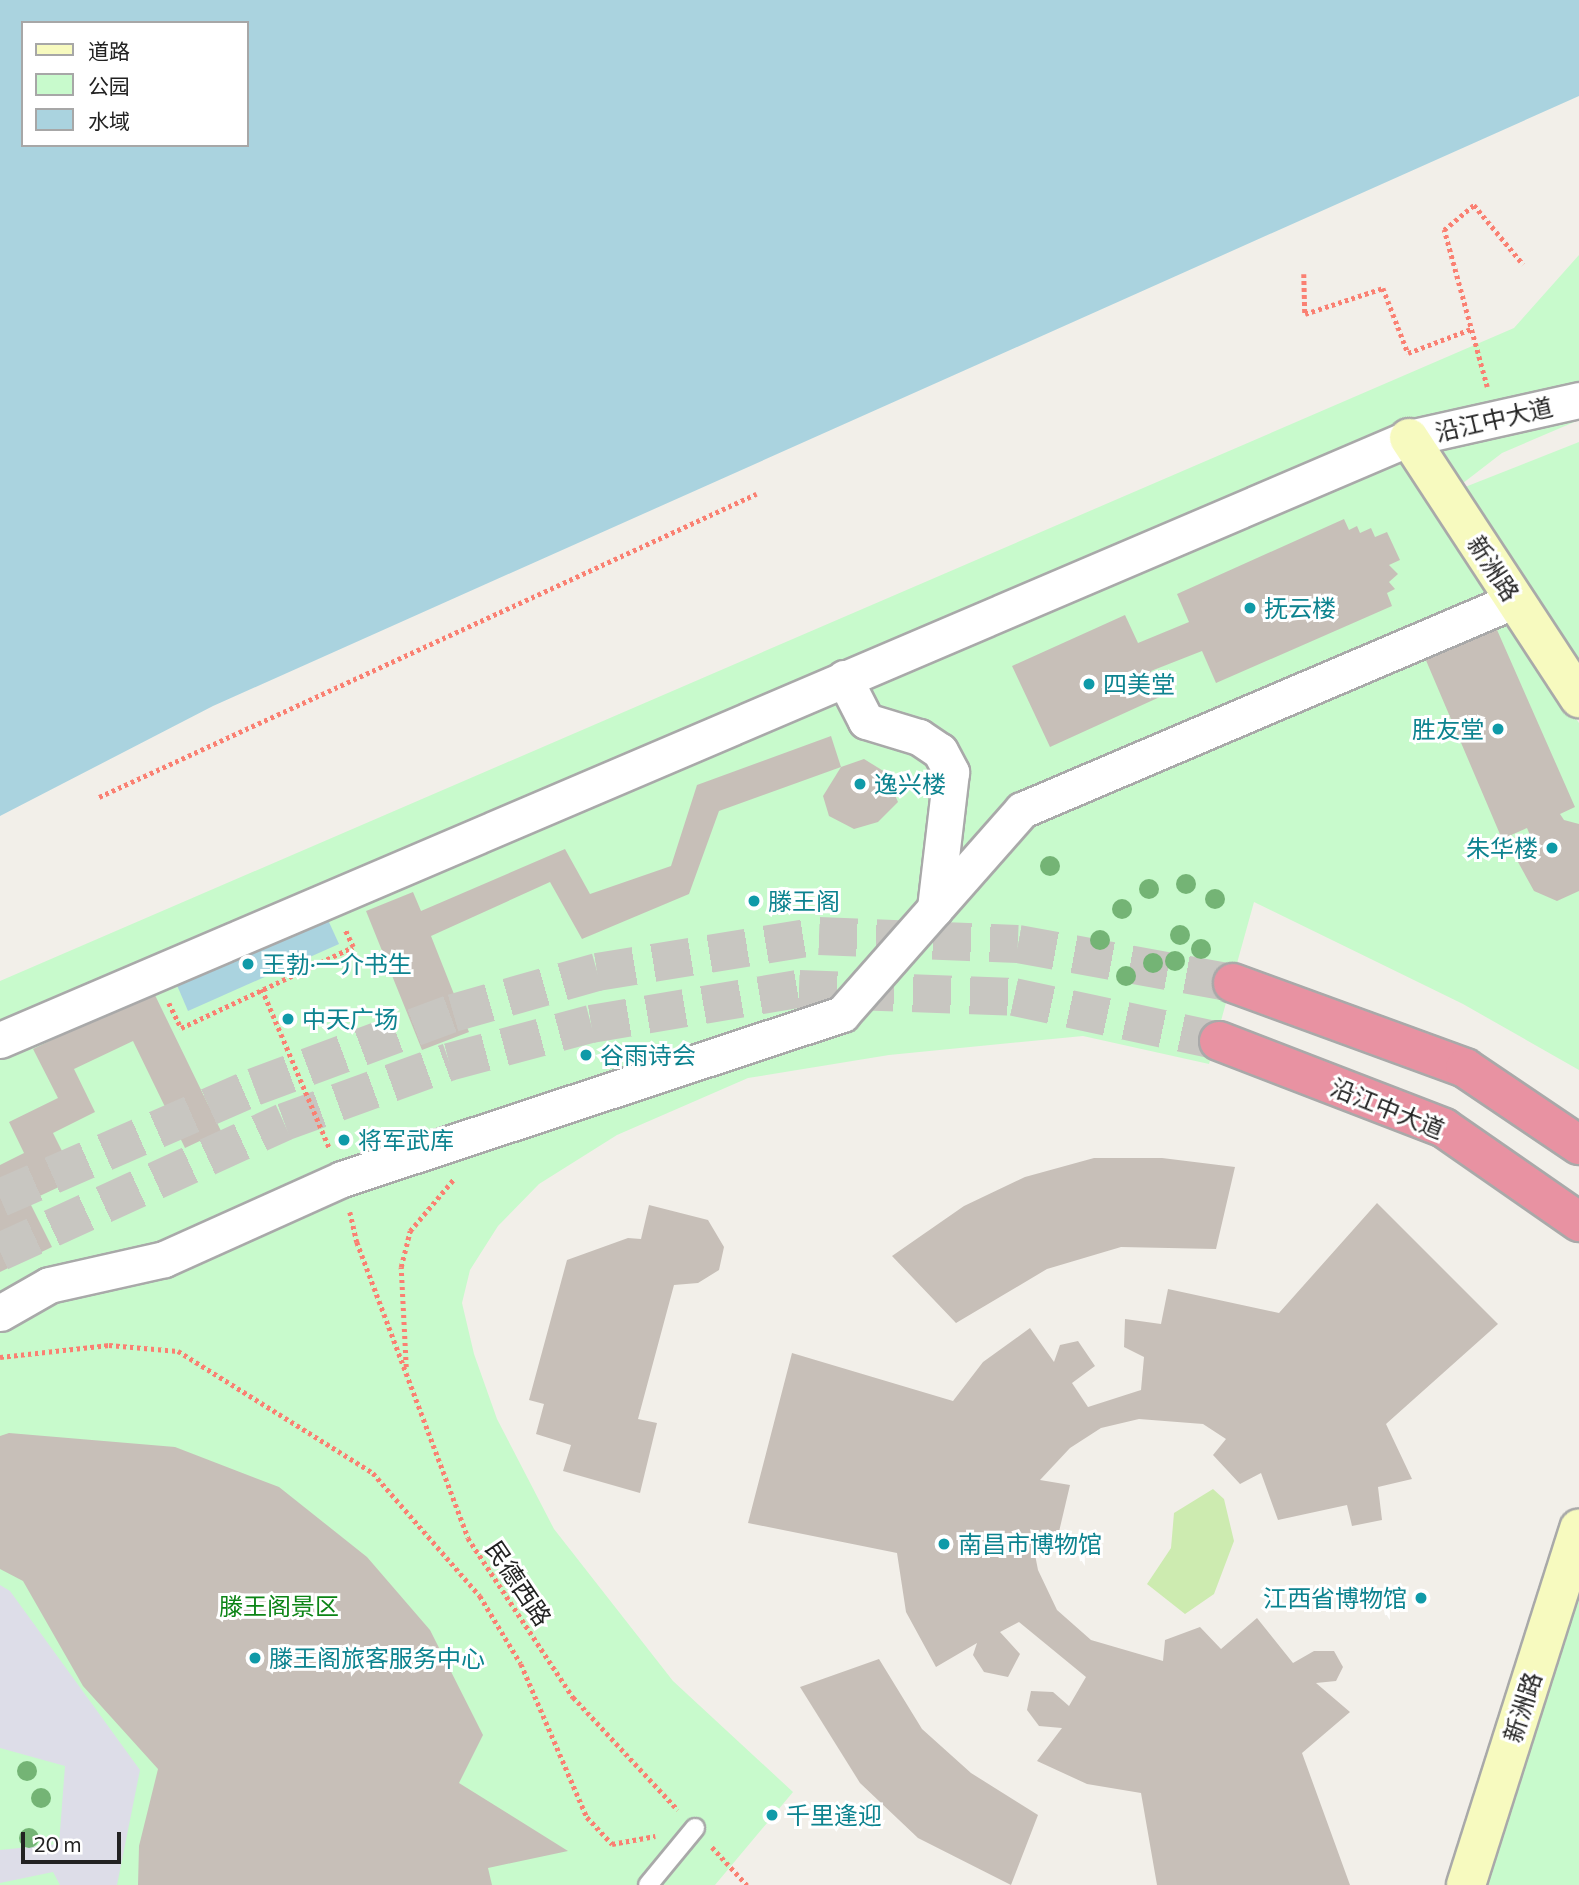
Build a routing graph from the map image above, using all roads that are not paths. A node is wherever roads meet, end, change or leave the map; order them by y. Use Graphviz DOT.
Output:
graph roads {
  1 [pos="1579,400"];
  2 [pos="1409,438"];
  3 [pos="1515,600"];
  4 [pos="845,678"];
  5 [pos="1579,698"];
  6 [pos="935,909"];
  7 [pos="1233,982"];
  8 [pos="0,1040"];
  9 [pos="1219,1041"];
  10 [pos="1579,1145"];
  11 [pos="1579,1222"];
  12 [pos="0,1313"];
  13 [pos="1579,1528"];
  14 [pos="695,1828"];
  15 [pos="648,1885"];
  16 [pos="1466,1885"];
  1 -- 2 [label="street, 沿江中大道"];
  2 -- 3 [label="main road, 新洲路"];
  2 -- 4 [label="street, 沿江中大道"];
  3 -- 5 [label="main road, 新洲路"];
  3 -- 6 [label="street"];
  4 -- 6 [label="street"];
  4 -- 8 [label="street, 沿江中大道"];
  6 -- 12 [label="street"];
  7 -- 10 [label="highway"];
  9 -- 11 [label="highway, 沿江中大道"];
  13 -- 16 [label="main road, 新洲路"];
  14 -- 15 [label="lane"];
}
